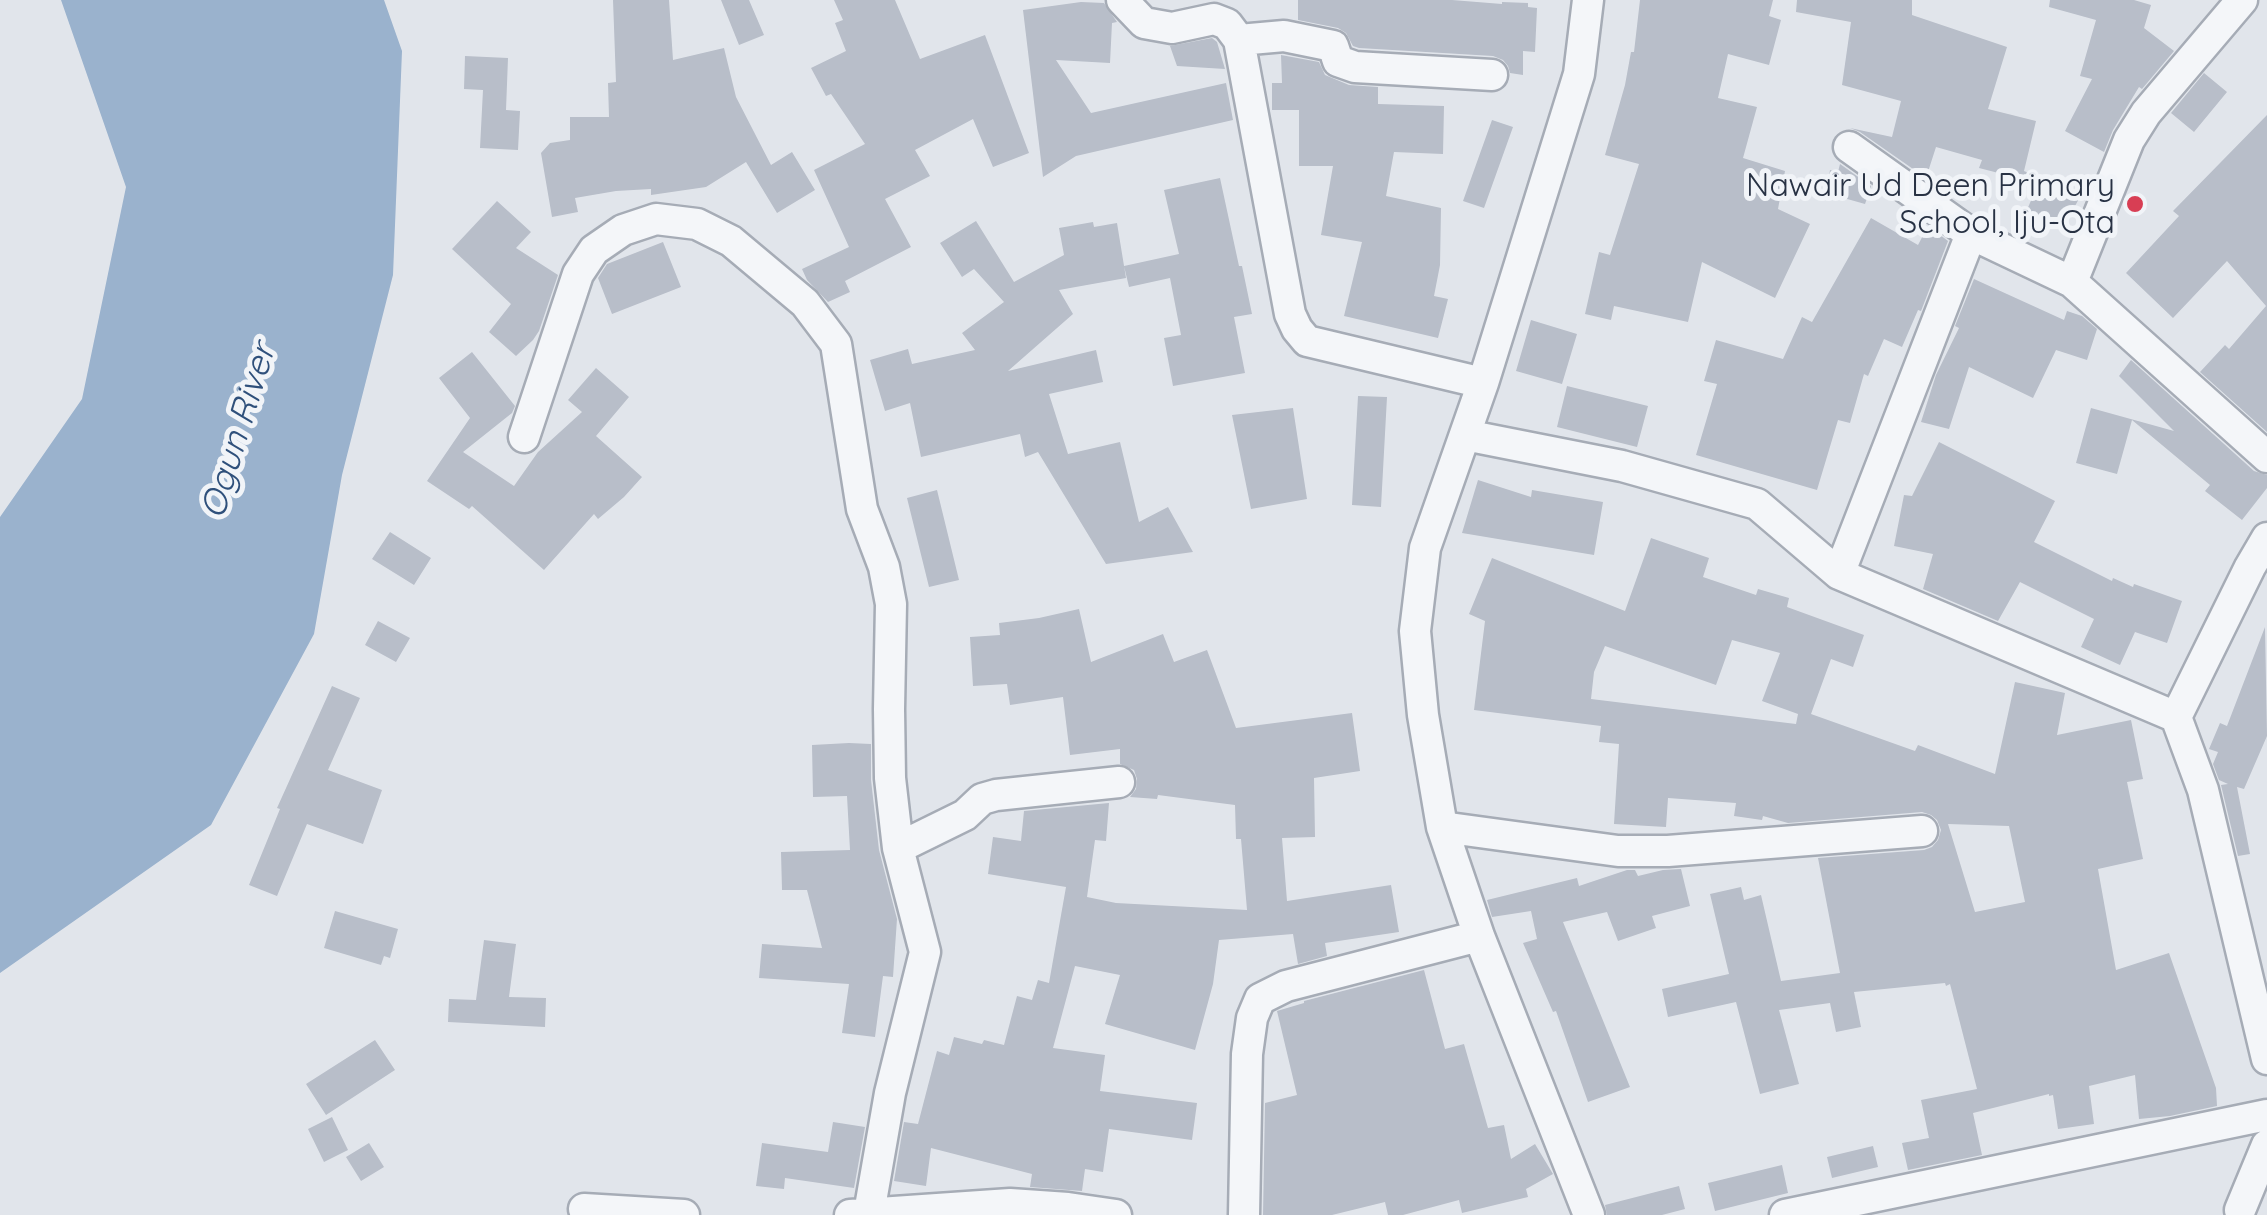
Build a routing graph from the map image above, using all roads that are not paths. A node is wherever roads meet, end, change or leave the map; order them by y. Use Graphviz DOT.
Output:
graph roads {
  1 [pos="1122,0"];
  2 [pos="1588,0"];
  3 [pos="2242,0"];
  4 [pos="1238,40"];
  5 [pos="1492,75"];
  6 [pos="1850,146"];
  7 [pos="1971,234"];
  8 [pos="2072,282"];
  9 [pos="1483,384"];
  10 [pos="1465,435"];
  11 [pos="524,437"];
  12 [pos="2267,456"];
  13 [pos="2267,538"];
  14 [pos="1839,574"];
  15 [pos="2176,717"];
  16 [pos="1119,782"];
  17 [pos="1442,827"];
  18 [pos="1922,831"];
  19 [pos="898,848"];
  20 [pos="1479,936"];
  21 [pos="2267,1060"];
  22 [pos="2267,1115"];
  23 [pos="2267,1145"];
  24 [pos="2239,1208"];
  25 [pos="584,1209"];
  26 [pos="860,1214"];
  27 [pos="684,1215"];
  28 [pos="1116,1215"];
  29 [pos="1244,1215"];
  30 [pos="1589,1215"];
  31 [pos="1784,1215"];
  1 -- 4 [label="street"];
  2 -- 9 [label="street"];
  3 -- 8 [label="street"];
  4 -- 5 [label="street"];
  4 -- 9 [label="street"];
  6 -- 7 [label="street"];
  7 -- 8 [label="street"];
  7 -- 14 [label="street"];
  8 -- 12 [label="street"];
  9 -- 10 [label="street"];
  10 -- 14 [label="street"];
  10 -- 17 [label="street"];
  11 -- 19 [label="street"];
  13 -- 15 [label="street"];
  14 -- 15 [label="street"];
  15 -- 21 [label="street"];
  16 -- 19 [label="street"];
  17 -- 18 [label="street"];
  17 -- 20 [label="street"];
  19 -- 26 [label="street"];
  20 -- 29 [label="street"];
  20 -- 30 [label="street"];
  22 -- 31 [label="street"];
  23 -- 24 [label="street"];
  25 -- 27 [label="street"];
  26 -- 28 [label="street"];
}
